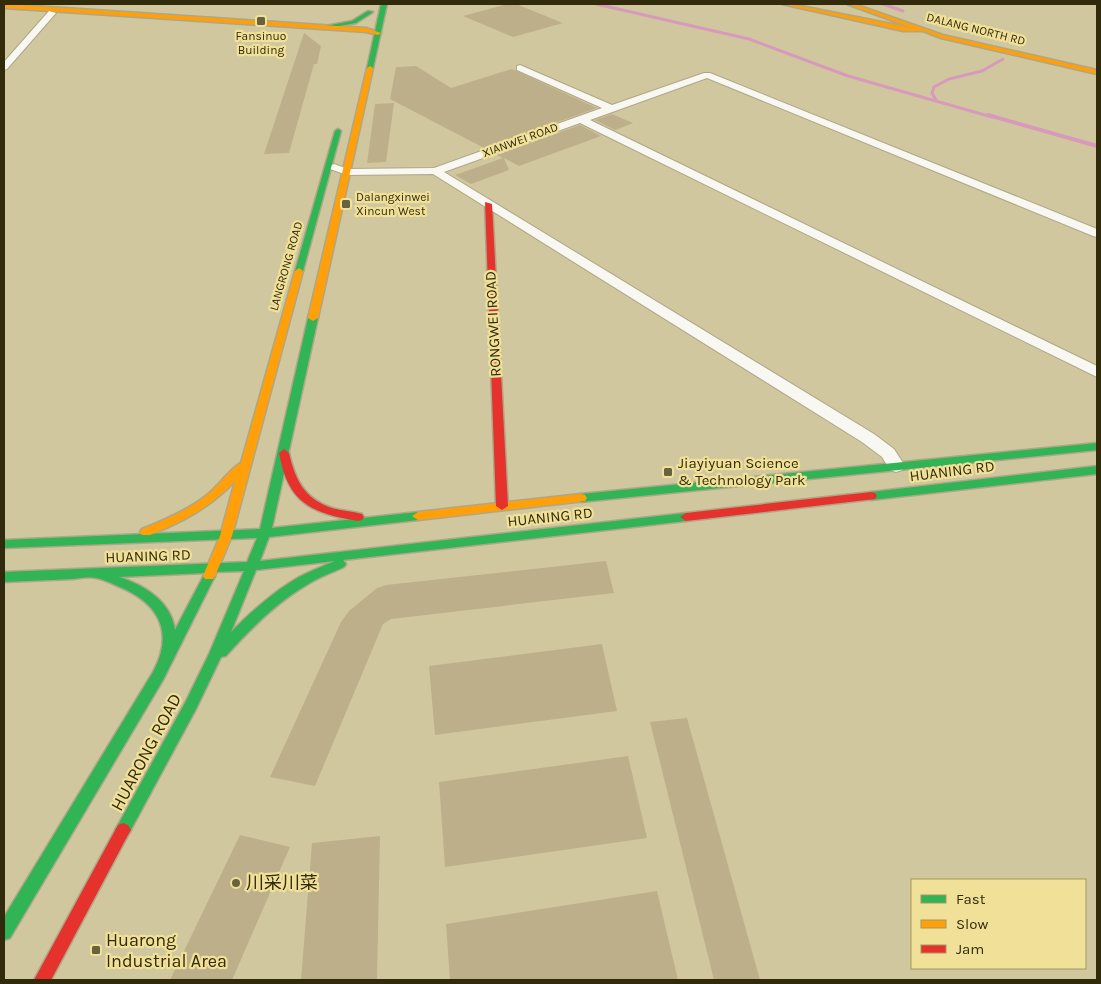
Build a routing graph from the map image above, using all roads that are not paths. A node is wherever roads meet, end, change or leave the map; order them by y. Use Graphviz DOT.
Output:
graph roads {
  1 [pos="384,4"];
  2 [pos="771,4"];
  3 [pos="785,4"];
  4 [pos="850,4"];
  5 [pos="868,4"];
  6 [pos="4,6"];
  7 [pos="371,8"];
  8 [pos="4,10"];
  9 [pos="52,13"];
  10 [pos="893,27"];
  11 [pos="324,30"];
  12 [pos="922,30"];
  13 [pos="378,33"];
  14 [pos="363,36"];
  15 [pos="4,67"];
  16 [pos="1097,67"];
  17 [pos="520,68"];
  18 [pos="1097,72"];
  19 [pos="610,108"];
  20 [pos="342,119"];
  21 [pos="580,119"];
  22 [pos="329,165"];
  23 [pos="435,171"];
  24 [pos="347,172"];
  25 [pos="488,204"];
  26 [pos="1097,233"];
  27 [pos="1097,372"];
  28 [pos="1097,446"];
  29 [pos="284,448"];
  30 [pos="247,458"];
  31 [pos="896,466"];
  32 [pos="1097,470"];
  33 [pos="502,506"];
  34 [pos="384,520"];
  35 [pos="265,533"];
  36 [pos="226,536"];
  37 [pos="113,540"];
  38 [pos="4,544"];
  39 [pos="384,551"];
  40 [pos="252,566"];
  41 [pos="212,568"];
  42 [pos="92,574"];
  43 [pos="4,577"];
  44 [pos="168,657"];
  45 [pos="211,665"];
  46 [pos="4,932"];
  47 [pos="42,980"];
  1 -- 13 [label="main road"];
  2 -- 10 [label="main road"];
  3 -- 10 [label="main road"];
  4 -- 12 [label="main road, DALANG NORTH RD"];
  5 -- 16 [label="main road, DALANG NORTH RD"];
  6 -- 11 [label="main road"];
  7 -- 11 [label="main road"];
  7 -- 14 [label="main road"];
  8 -- 9 [label="main road"];
  9 -- 11 [label="main road"];
  9 -- 15 [label="street"];
  10 -- 12 [label="main road"];
  11 -- 14 [label="main road"];
  12 -- 18 [label="main road, DALANG NORTH RD"];
  13 -- 14 [label="main road"];
  13 -- 24 [label="main road"];
  17 -- 19 [label="street"];
  19 -- 21 [label="street, XIANWEI ROAD"];
  19 -- 26 [label="street, XIANWEI ROAD"];
  20 -- 22 [label="main road, LANGRONG ROAD"];
  21 -- 23 [label="street, XIANWEI ROAD"];
  21 -- 27 [label="street"];
  22 -- 24 [label="street, XIANWEI ROAD"];
  22 -- 30 [label="main road, LANGRONG ROAD"];
  23 -- 24 [label="street, XIANWEI ROAD"];
  23 -- 25 [label="street"];
  24 -- 29 [label="main road"];
  25 -- 31 [label="street"];
  25 -- 33 [label="main road, RONGWEI ROAD"];
  28 -- 31 [label="main road, HUANING RD"];
  29 -- 34 [label="main road"];
  29 -- 35 [label="main road"];
  30 -- 36 [label="main road, LANGRONG ROAD"];
  30 -- 37 [label="main road"];
  31 -- 33 [label="main road, HUANING RD"];
  32 -- 39 [label="main road, HUANING RD"];
  33 -- 34 [label="main road, HUANING RD"];
  34 -- 35 [label="main road, HUANING RD"];
  35 -- 36 [label="main road, HUANING RD"];
  35 -- 40 [label="main road, HUARONG ROAD"];
  36 -- 37 [label="main road, HUANING RD"];
  36 -- 41 [label="main road, HUARONG ROAD"];
  37 -- 38 [label="main road, HUANING RD"];
  39 -- 40 [label="main road, HUANING RD"];
  39 -- 45 [label="main road"];
  40 -- 41 [label="main road, HUANING RD"];
  40 -- 45 [label="main road, HUARONG ROAD"];
  41 -- 42 [label="main road, HUANING RD"];
  41 -- 44 [label="main road, HUARONG ROAD"];
  42 -- 43 [label="main road, HUANING RD"];
  42 -- 44 [label="main road"];
  44 -- 46 [label="main road, HUARONG ROAD"];
  45 -- 47 [label="main road, HUARONG ROAD"];
}
